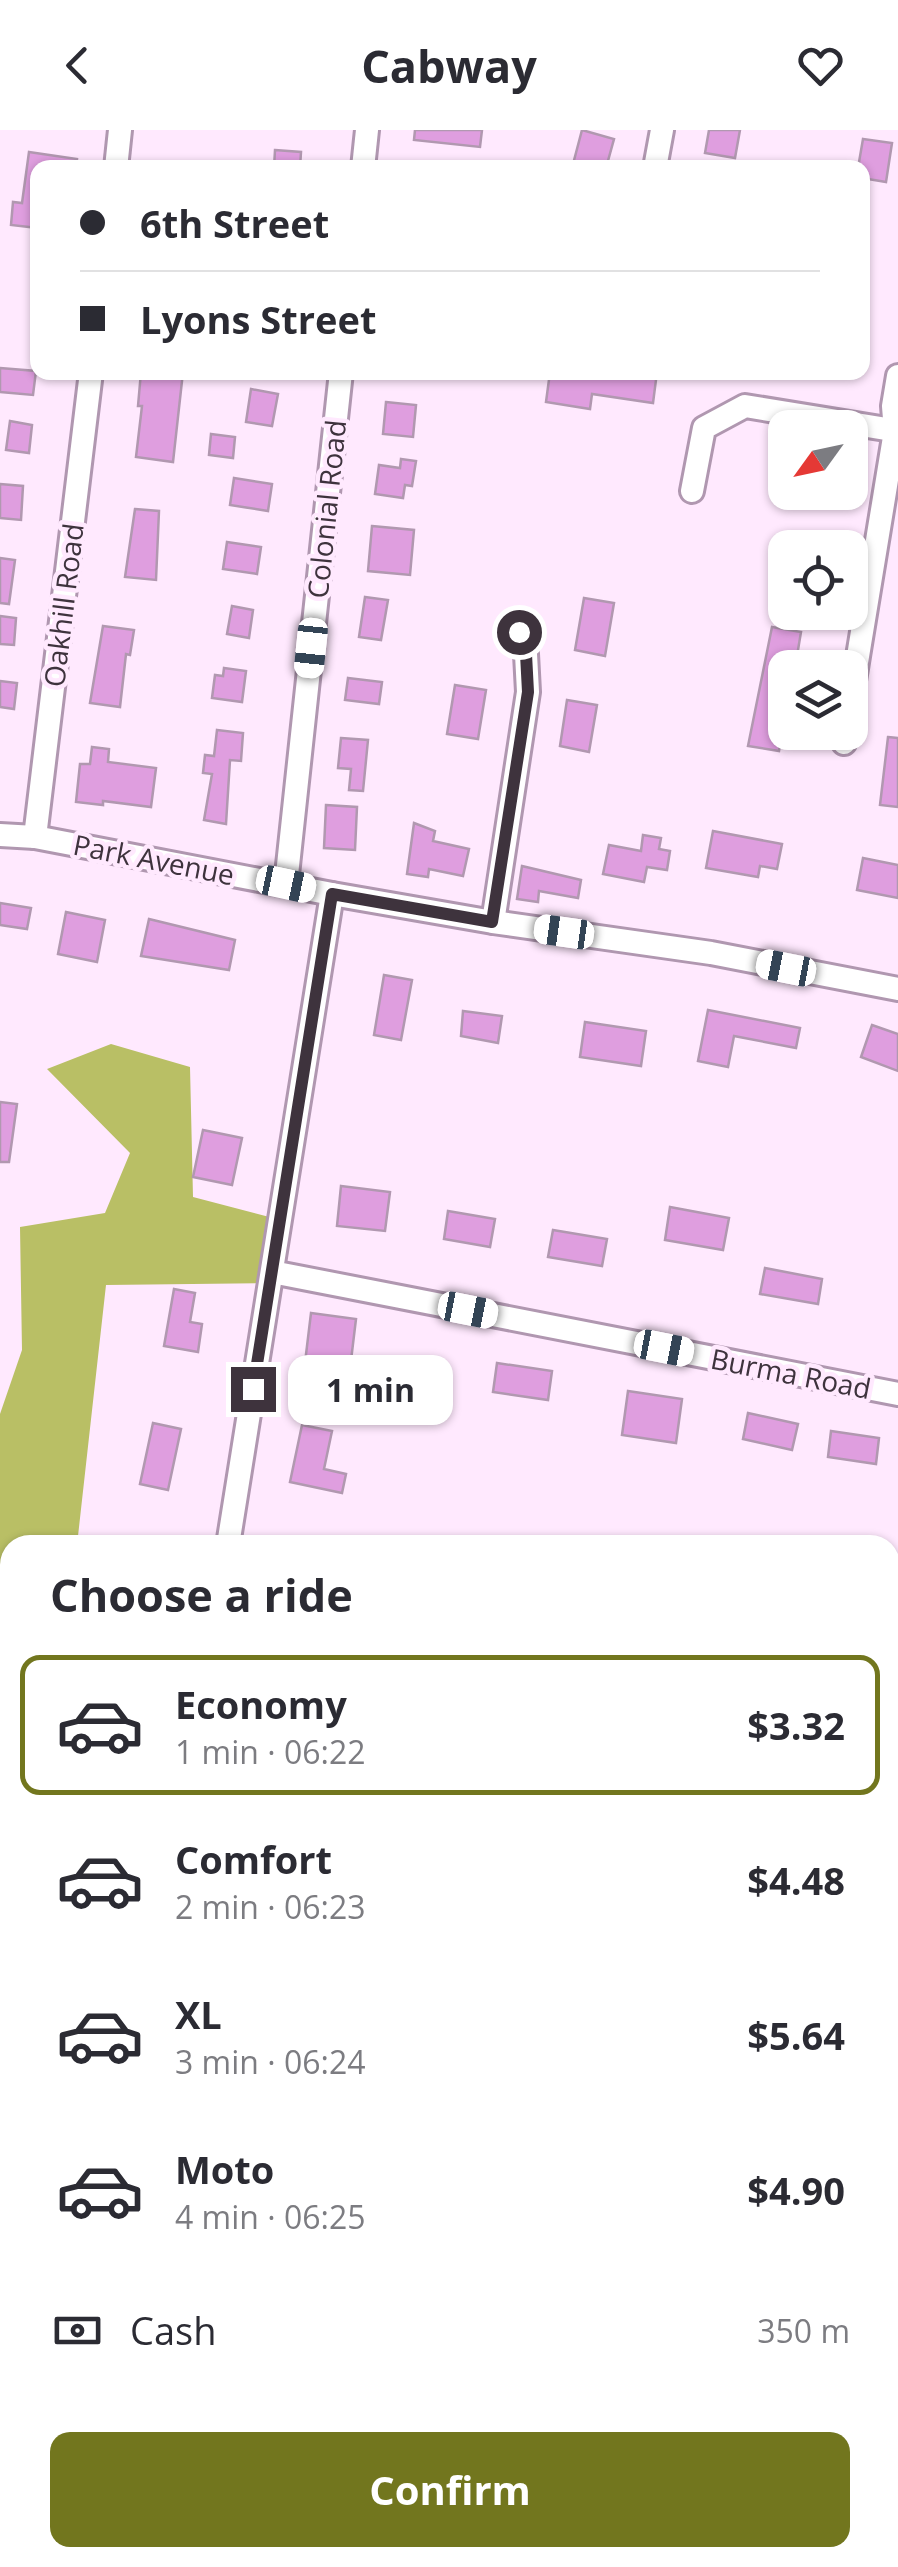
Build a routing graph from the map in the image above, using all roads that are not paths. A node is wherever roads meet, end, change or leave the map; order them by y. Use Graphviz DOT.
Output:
graph roads {
  1 [pos="120,130"];
  2 [pos="367,130"];
  3 [pos="662,130"];
  4 [pos="117,160"];
  5 [pos="364,160"];
  6 [pos="656,160"];
  7 [pos="898,376"];
  8 [pos="90,380"];
  9 [pos="340,380"];
  10 [pos="896,431"];
  11 [pos="692,491"];
  12 [pos="519,632"];
  13 [pos="859,650"];
  14 [pos="0,835"];
  15 [pos="35,837"];
  16 [pos="286,884"];
  17 [pos="332,894"];
  18 [pos="492,922"];
  19 [pos="898,989"];
  20 [pos="272,1272"];
  21 [pos="898,1394"];
  22 [pos="230,1535"];
  1 -- 4 [label="street"];
  2 -- 5 [label="street"];
  3 -- 6 [label="street"];
  7 -- 10 [label="street"];
  8 -- 15 [label="street, Oakhill Road"];
  9 -- 16 [label="street, Colonial Road"];
  10 -- 11 [label="street"];
  10 -- 13 [label="street"];
  12 -- 18 [label="street"];
  14 -- 15 [label="street, Park Avenue"];
  15 -- 16 [label="street, Park Avenue"];
  16 -- 17 [label="street, Park Avenue"];
  17 -- 18 [label="street, Park Avenue"];
  17 -- 20 [label="street"];
  18 -- 19 [label="street, Park Avenue"];
  20 -- 21 [label="street, Burma Road"];
  20 -- 22 [label="street"];
}
